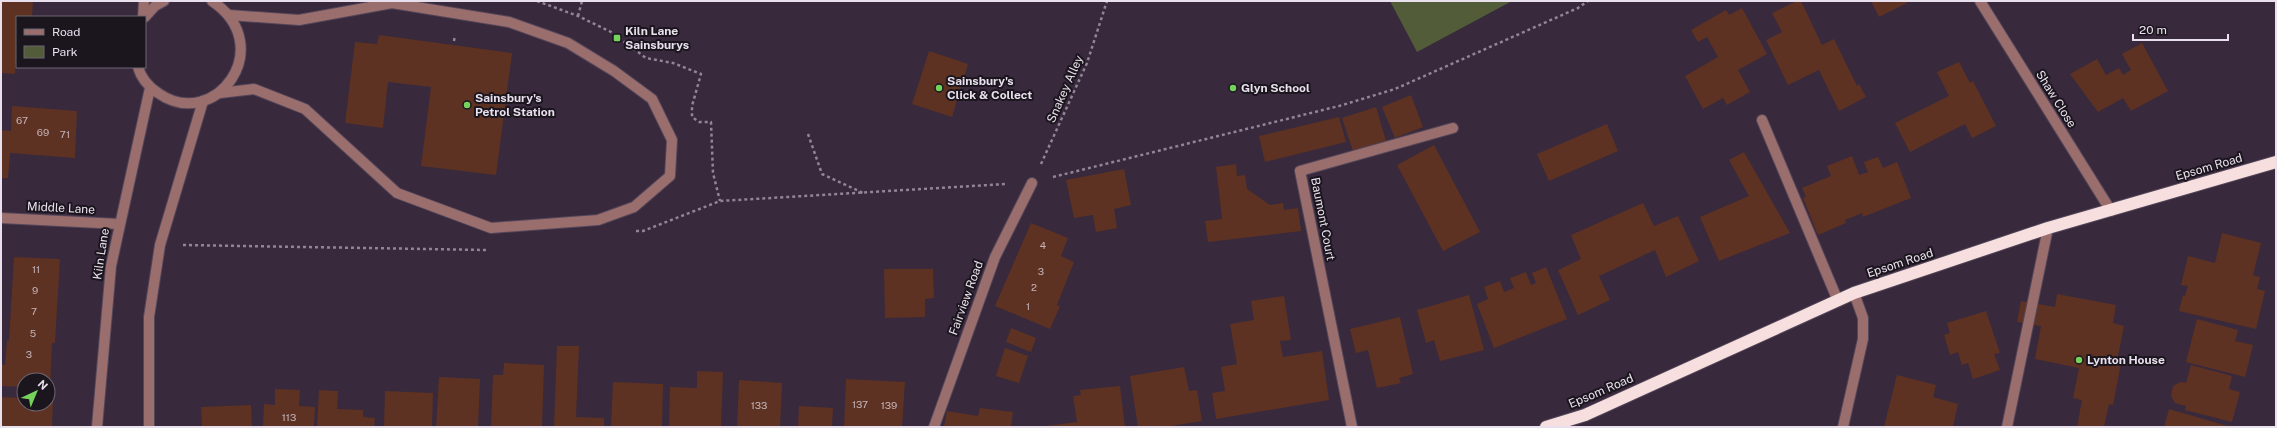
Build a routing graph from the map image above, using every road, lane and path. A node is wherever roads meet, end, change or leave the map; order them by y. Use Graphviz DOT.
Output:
graph roads {
  1 [pos="144,1"];
  2 [pos="164,1"];
  3 [pos="212,1"];
  4 [pos="582,1"];
  5 [pos="1107,1"];
  6 [pos="1588,1"];
  7 [pos="1980,1"];
  8 [pos="229,15"];
  9 [pos="144,16"];
  10 [pos="145,16"];
  11 [pos="578,16"];
  12 [pos="139,68"];
  13 [pos="150,88"];
  14 [pos="220,93"];
  15 [pos="203,101"];
  16 [pos="1762,120"];
  17 [pos="1453,128"];
  18 [pos="808,134"];
  19 [pos="2276,162"];
  20 [pos="1032,182"];
  21 [pos="864,193"];
  22 [pos="2111,211"];
  23 [pos="1,218"];
  24 [pos="119,224"];
  25 [pos="2048,228"];
  26 [pos="1854,293"];
  27 [pos="1838,301"];
  28 [pos="97,427"];
  29 [pos="148,427"];
  30 [pos="934,427"];
  31 [pos="1352,427"];
  32 [pos="1546,427"];
  33 [pos="1843,427"];
  34 [pos="2007,427"];
  1 -- 9 [label="street"];
  2 -- 10 [label="street"];
  3 -- 8 [label="street"];
  4 -- 11 [label="path"];
  5 -- 20 [label="path, Snakey Alley"];
  6 -- 20 [label="path"];
  7 -- 22 [label="street, Shaw Close"];
  8 -- 14 [label="street"];
  8 -- 14 [label="street"];
  12 -- 13 [label="street"];
  13 -- 15 [label="street"];
  13 -- 24 [label="street, Kiln Lane"];
  14 -- 15 [label="street"];
  15 -- 29 [label="street"];
  16 -- 27 [label="street"];
  17 -- 31 [label="street, Baumont Court"];
  18 -- 21 [label="path"];
  19 -- 22 [label="highway, Epsom Road"];
  20 -- 30 [label="street, Fairview Road"];
  22 -- 25 [label="highway, Epsom Road"];
  23 -- 24 [label="street, Middle Lane"];
  24 -- 28 [label="street, Kiln Lane"];
  25 -- 26 [label="highway, Epsom Road"];
  25 -- 34 [label="street"];
  26 -- 27 [label="highway, Epsom Road"];
  26 -- 33 [label="street"];
  27 -- 32 [label="highway, Epsom Road"];
}
